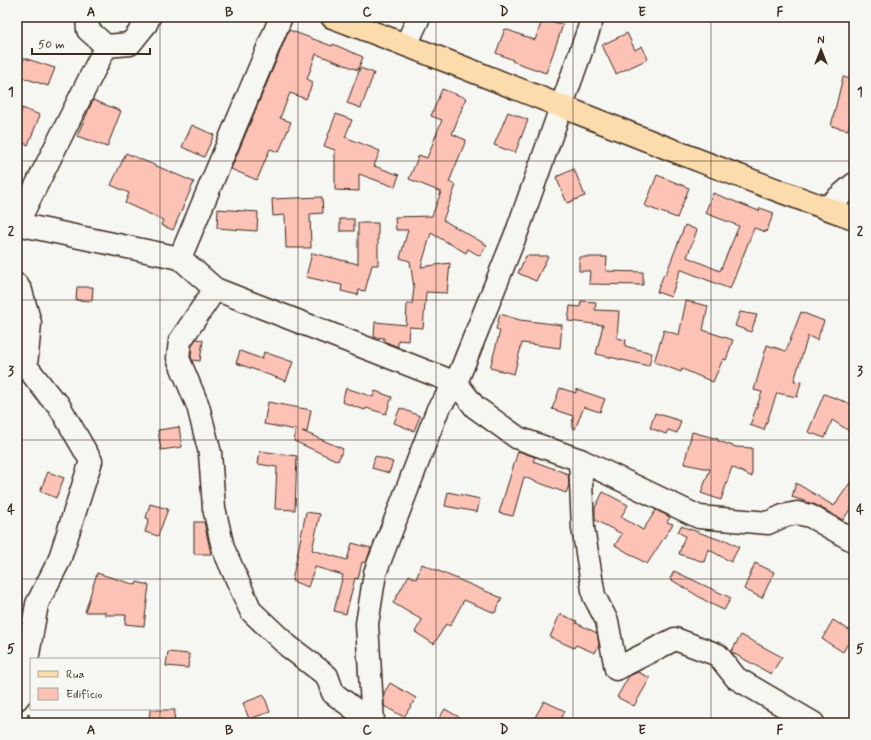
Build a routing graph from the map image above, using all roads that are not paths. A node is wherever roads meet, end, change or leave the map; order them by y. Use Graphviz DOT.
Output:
graph roads {
  1 [pos="87,17"];
  2 [pos="149,17"];
  3 [pos="282,17"];
  4 [pos="332,17"];
  5 [pos="419,17"];
  6 [pos="593,17"];
  7 [pos="406,45"];
  8 [pos="106,46"];
  9 [pos="560,107"];
  10 [pos="854,184"];
  11 [pos="826,208"];
  12 [pos="854,218"];
  13 [pos="17,224"];
  14 [pos="180,258"];
  15 [pos="17,285"];
  16 [pos="215,290"];
  17 [pos="456,382"];
  18 [pos="580,460"];
  19 [pos="854,541"];
  20 [pos="17,699"];
  21 [pos="373,723"];
  22 [pos="813,723"];
  1 -- 8 [label="street"];
  2 -- 8 [label="street"];
  3 -- 14 [label="street"];
  4 -- 7 [label="main road"];
  5 -- 7 [label="street"];
  6 -- 9 [label="street"];
  7 -- 9 [label="main road"];
  8 -- 13 [label="street"];
  9 -- 11 [label="main road"];
  9 -- 17 [label="street"];
  10 -- 11 [label="street"];
  11 -- 12 [label="main road"];
  13 -- 14 [label="street"];
  14 -- 16 [label="street"];
  15 -- 20 [label="street"];
  16 -- 17 [label="street"];
  16 -- 21 [label="street"];
  17 -- 18 [label="street"];
  17 -- 21 [label="street"];
  18 -- 19 [label="street"];
  18 -- 22 [label="street"];
}
